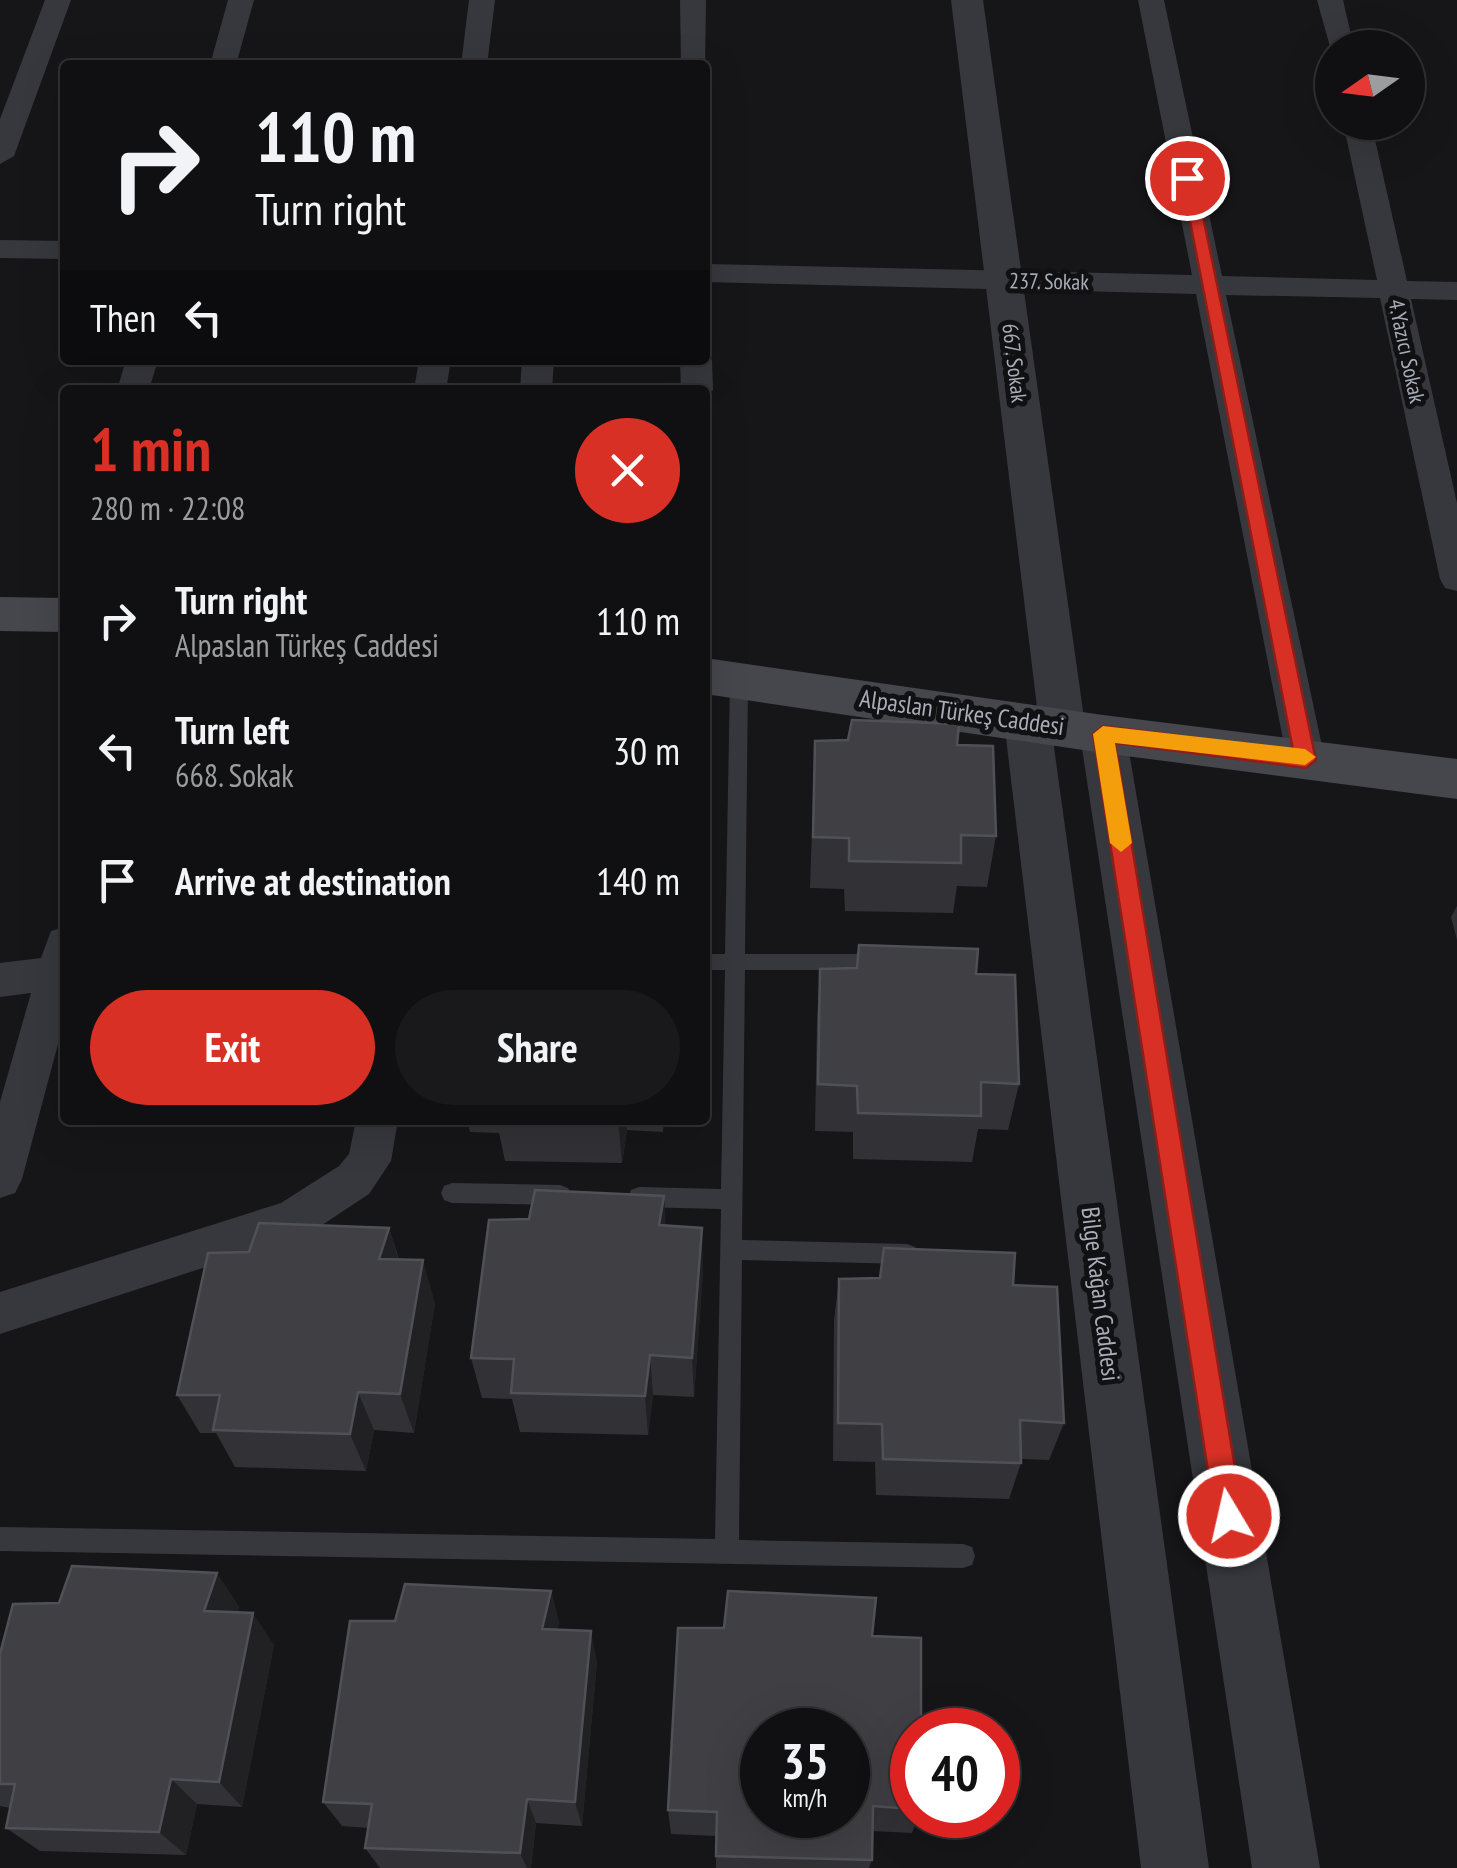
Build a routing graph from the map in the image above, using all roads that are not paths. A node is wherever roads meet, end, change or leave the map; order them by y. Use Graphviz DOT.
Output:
graph roads {
  1 [pos="58,0"];
  2 [pos="242,0"];
  3 [pos="482,0"];
  4 [pos="693,0"];
  5 [pos="967,0"];
  6 [pos="1151,0"];
  7 [pos="1330,0"];
  8 [pos="1336,30"];
  9 [pos="224,60"];
  10 [pos="475,60"];
  11 [pos="694,60"];
  12 [pos="1361,140"];
  13 [pos="0,156"];
  14 [pos="0,249"];
  15 [pos="60,250"];
  16 [pos="710,273"];
  17 [pos="1004,280"];
  18 [pos="1209,285"];
  19 [pos="1394,289"];
  20 [pos="1457,290"];
  21 [pos="1457,579"];
  22 [pos="0,614"];
  23 [pos="60,615"];
  24 [pos="722,678"];
  25 [pos="1064,727"];
  26 [pos="1306,760"];
  27 [pos="1457,778"];
  28 [pos="60,958"];
  29 [pos="60,961"];
  30 [pos="710,962"];
  31 [pos="735,962"];
  32 [pos="906,962"];
  33 [pos="0,980"];
  34 [pos="377,1125"];
  35 [pos="2,1163"];
  36 [pos="452,1193"];
  37 [pos="732,1199"];
  38 [pos="732,1250"];
  39 [pos="922,1255"];
  40 [pos="0,1313"];
  41 [pos="0,1539"];
  42 [pos="727,1553"];
  43 [pos="963,1556"];
  44 [pos="1175,1868"];
  45 [pos="1286,1868"];
  1 -- 13 [label="street"];
  2 -- 9 [label="street"];
  3 -- 10 [label="street"];
  4 -- 11 [label="street"];
  5 -- 17 [label="street, 667. Sokak"];
  6 -- 18 [label="street"];
  7 -- 8 [label="street"];
  12 -- 19 [label="street, 4.Yazıcı Sokak"];
  14 -- 15 [label="street"];
  16 -- 17 [label="street, 237. Sokak"];
  17 -- 18 [label="street, 237. Sokak"];
  17 -- 25 [label="street, 667. Sokak"];
  18 -- 19 [label="street, 237. Sokak"];
  18 -- 26 [label="street"];
  19 -- 20 [label="street, 237. Sokak"];
  19 -- 21 [label="street, 4.Yazıcı Sokak"];
  22 -- 23 [label="main road"];
  24 -- 25 [label="main road, Alpaslan Türkeş Caddesi"];
  24 -- 31 [label="lane"];
  25 -- 26 [label="main road, Alpaslan Türkeş Caddesi"];
  25 -- 44 [label="street, Bilge Kağan Caddesi"];
  25 -- 45 [label="street"];
  26 -- 27 [label="main road, Alpaslan Türkeş Caddesi"];
  28 -- 33 [label="street"];
  29 -- 35 [label="street"];
  30 -- 31 [label="lane"];
  31 -- 32 [label="lane"];
  31 -- 37 [label="lane"];
  34 -- 40 [label="street"];
  36 -- 37 [label="lane"];
  37 -- 38 [label="lane"];
  38 -- 39 [label="lane"];
  38 -- 42 [label="lane"];
  41 -- 42 [label="lane"];
  42 -- 43 [label="lane"];
}
